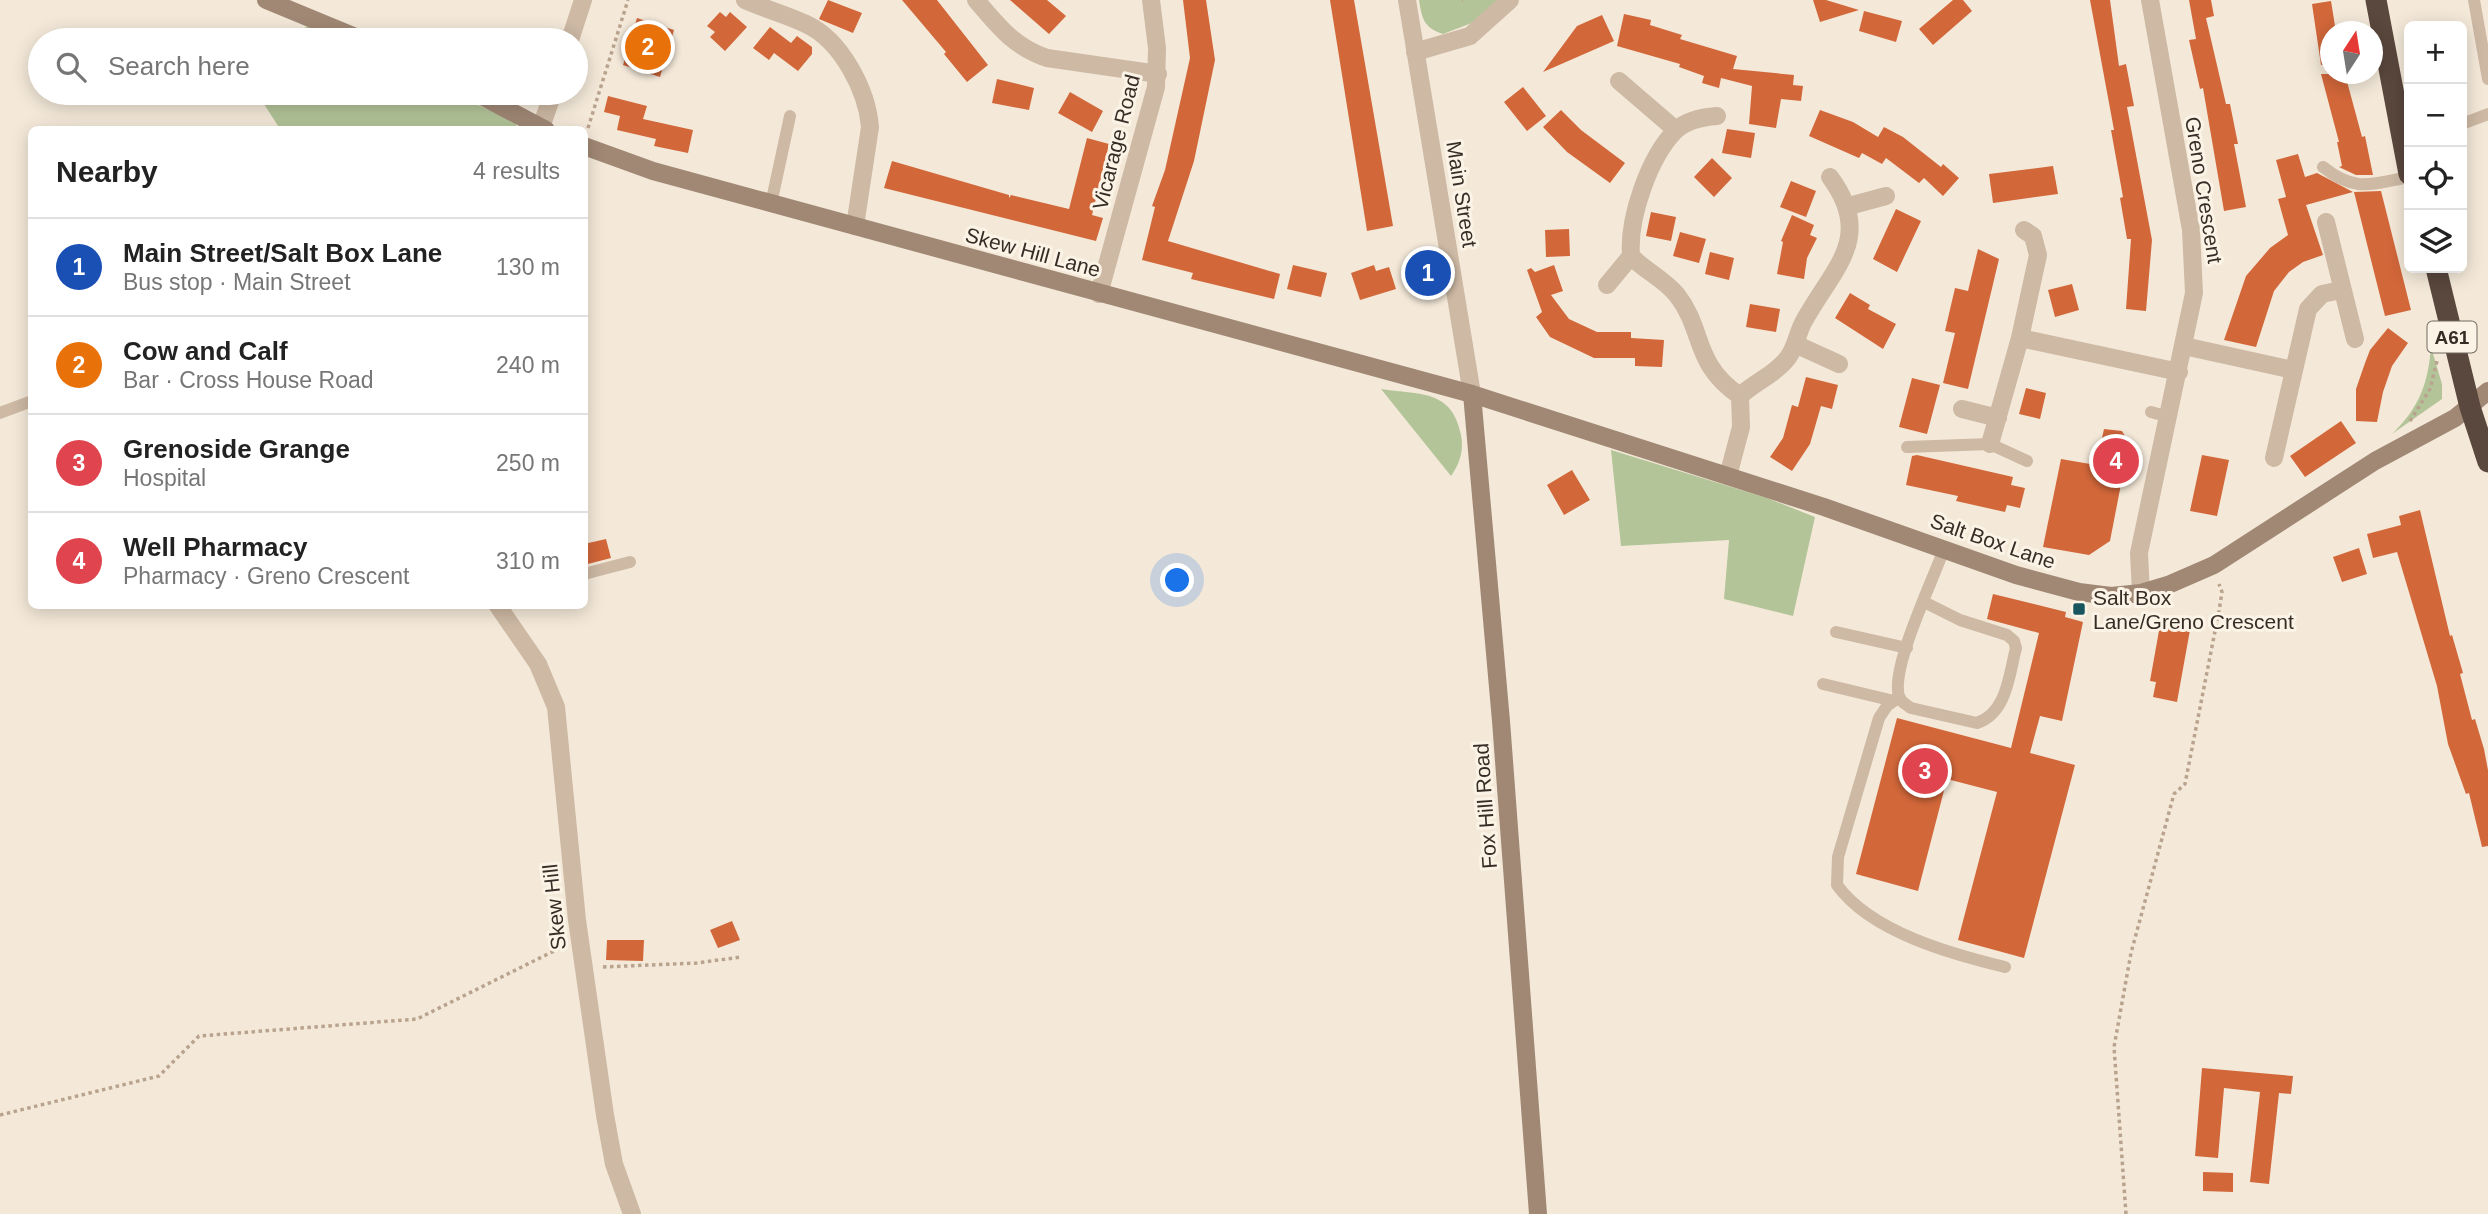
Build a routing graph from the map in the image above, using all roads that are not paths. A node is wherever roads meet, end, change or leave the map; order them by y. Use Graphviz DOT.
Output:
graph roads {
  1 [pos="266,0"];
  2 [pos="583,0"];
  3 [pos="745,0"];
  4 [pos="976,0"];
  5 [pos="1151,0"];
  6 [pos="1407,0"];
  7 [pos="1510,0"];
  8 [pos="2150,0"];
  9 [pos="2376,0"];
  10 [pos="2474,0"];
  11 [pos="334,28"];
  12 [pos="574,28"];
  13 [pos="1415,52"];
  14 [pos="1158,74"];
  15 [pos="2488,79"];
  16 [pos="1619,81"];
  17 [pos="498,105"];
  18 [pos="549,105"];
  19 [pos="2488,114"];
  20 [pos="790,116"];
  21 [pos="1717,116"];
  22 [pos="2467,122"];
  23 [pos="536,126"];
  24 [pos="543,126"];
  25 [pos="1676,130"];
  26 [pos="2404,131"];
  27 [pos="588,147"];
  28 [pos="2323,167"];
  29 [pos="1830,177"];
  30 [pos="2404,177"];
  31 [pos="1886,196"];
  32 [pos="771,204"];
  33 [pos="1849,206"];
  34 [pos="2326,222"];
  35 [pos="855,226"];
  36 [pos="2024,230"];
  37 [pos="1631,256"];
  38 [pos="2437,273"];
  39 [pos="1607,285"];
  40 [pos="2341,289"];
  41 [pos="1099,294"];
  42 [pos="2020,338"];
  43 [pos="2355,339"];
  44 [pos="1795,344"];
  45 [pos="2184,346"];
  46 [pos="1839,365"];
  47 [pos="2293,370"];
  48 [pos="2179,372"];
  49 [pos="2488,391"];
  50 [pos="1472,394"];
  51 [pos="1740,396"];
  52 [pos="28,402"];
  53 [pos="2470,407"];
  54 [pos="1962,409"];
  55 [pos="0,412"];
  56 [pos="2151,412"];
  57 [pos="2169,417"];
  58 [pos="1998,418"];
  59 [pos="1990,444"];
  60 [pos="1908,447"];
  61 [pos="2274,458"];
  62 [pos="2027,461"];
  63 [pos="2488,462"];
  64 [pos="1728,476"];
  65 [pos="1944,549"];
  66 [pos="630,562"];
  67 [pos="588,573"];
  68 [pos="2141,593"];
  69 [pos="1924,602"];
  70 [pos="500,609"];
  71 [pos="1836,632"];
  72 [pos="1907,648"];
  73 [pos="1824,684"];
  74 [pos="1897,699"];
  75 [pos="2005,967"];
  76 [pos="632,1214"];
  77 [pos="1538,1214"];
  1 -- 11 [label="street"];
  2 -- 12 [label="street"];
  3 -- 35 [label="street"];
  4 -- 14 [label="street"];
  5 -- 14 [label="street, Vicarage Road"];
  6 -- 13 [label="street, Main Street"];
  7 -- 13 [label="street"];
  8 -- 45 [label="street, Greno Crescent"];
  9 -- 26 [label="highway"];
  10 -- 15 [label="lane"];
  13 -- 50 [label="street, Main Street"];
  14 -- 41 [label="street, Vicarage Road"];
  16 -- 25 [label="street"];
  17 -- 23 [label="street"];
  18 -- 24 [label="street"];
  19 -- 22 [label="lane"];
  20 -- 32 [label="lane"];
  21 -- 25 [label="street"];
  25 -- 37 [label="street"];
  27 -- 32 [label="street, Skew Hill Lane"];
  28 -- 30 [label="lane"];
  29 -- 33 [label="street"];
  31 -- 33 [label="street"];
  32 -- 35 [label="street, Skew Hill Lane"];
  33 -- 44 [label="street"];
  34 -- 40 [label="street"];
  35 -- 41 [label="street, Skew Hill Lane"];
  36 -- 42 [label="street"];
  37 -- 39 [label="street"];
  37 -- 51 [label="street"];
  38 -- 53 [label="highway, A61"];
  40 -- 43 [label="street"];
  40 -- 47 [label="street"];
  41 -- 50 [label="street, Skew Hill Lane"];
  42 -- 48 [label="street"];
  42 -- 58 [label="street"];
  44 -- 46 [label="street"];
  44 -- 51 [label="street"];
  45 -- 47 [label="street"];
  45 -- 48 [label="street, Greno Crescent"];
  47 -- 61 [label="street"];
  48 -- 57 [label="street, Greno Crescent"];
  49 -- 53 [label="street, Salt Box Lane"];
  50 -- 64 [label="street, Salt Box Lane"];
  50 -- 77 [label="street, Fox Hill Road"];
  51 -- 64 [label="street"];
  52 -- 55 [label="lane"];
  53 -- 63 [label="highway, A61"];
  53 -- 68 [label="street, Salt Box Lane"];
  54 -- 58 [label="street"];
  56 -- 57 [label="lane"];
  57 -- 68 [label="street, Greno Crescent"];
  58 -- 59 [label="street"];
  59 -- 60 [label="lane"];
  59 -- 62 [label="lane"];
  64 -- 65 [label="street, Salt Box Lane"];
  65 -- 68 [label="street, Salt Box Lane"];
  65 -- 69 [label="lane"];
  66 -- 67 [label="lane"];
  69 -- 72 [label="lane"];
  69 -- 74 [label="lane"];
  70 -- 76 [label="street, Skew Hill"];
  71 -- 72 [label="lane"];
  72 -- 74 [label="lane"];
  73 -- 74 [label="lane"];
  74 -- 75 [label="lane"];
}
